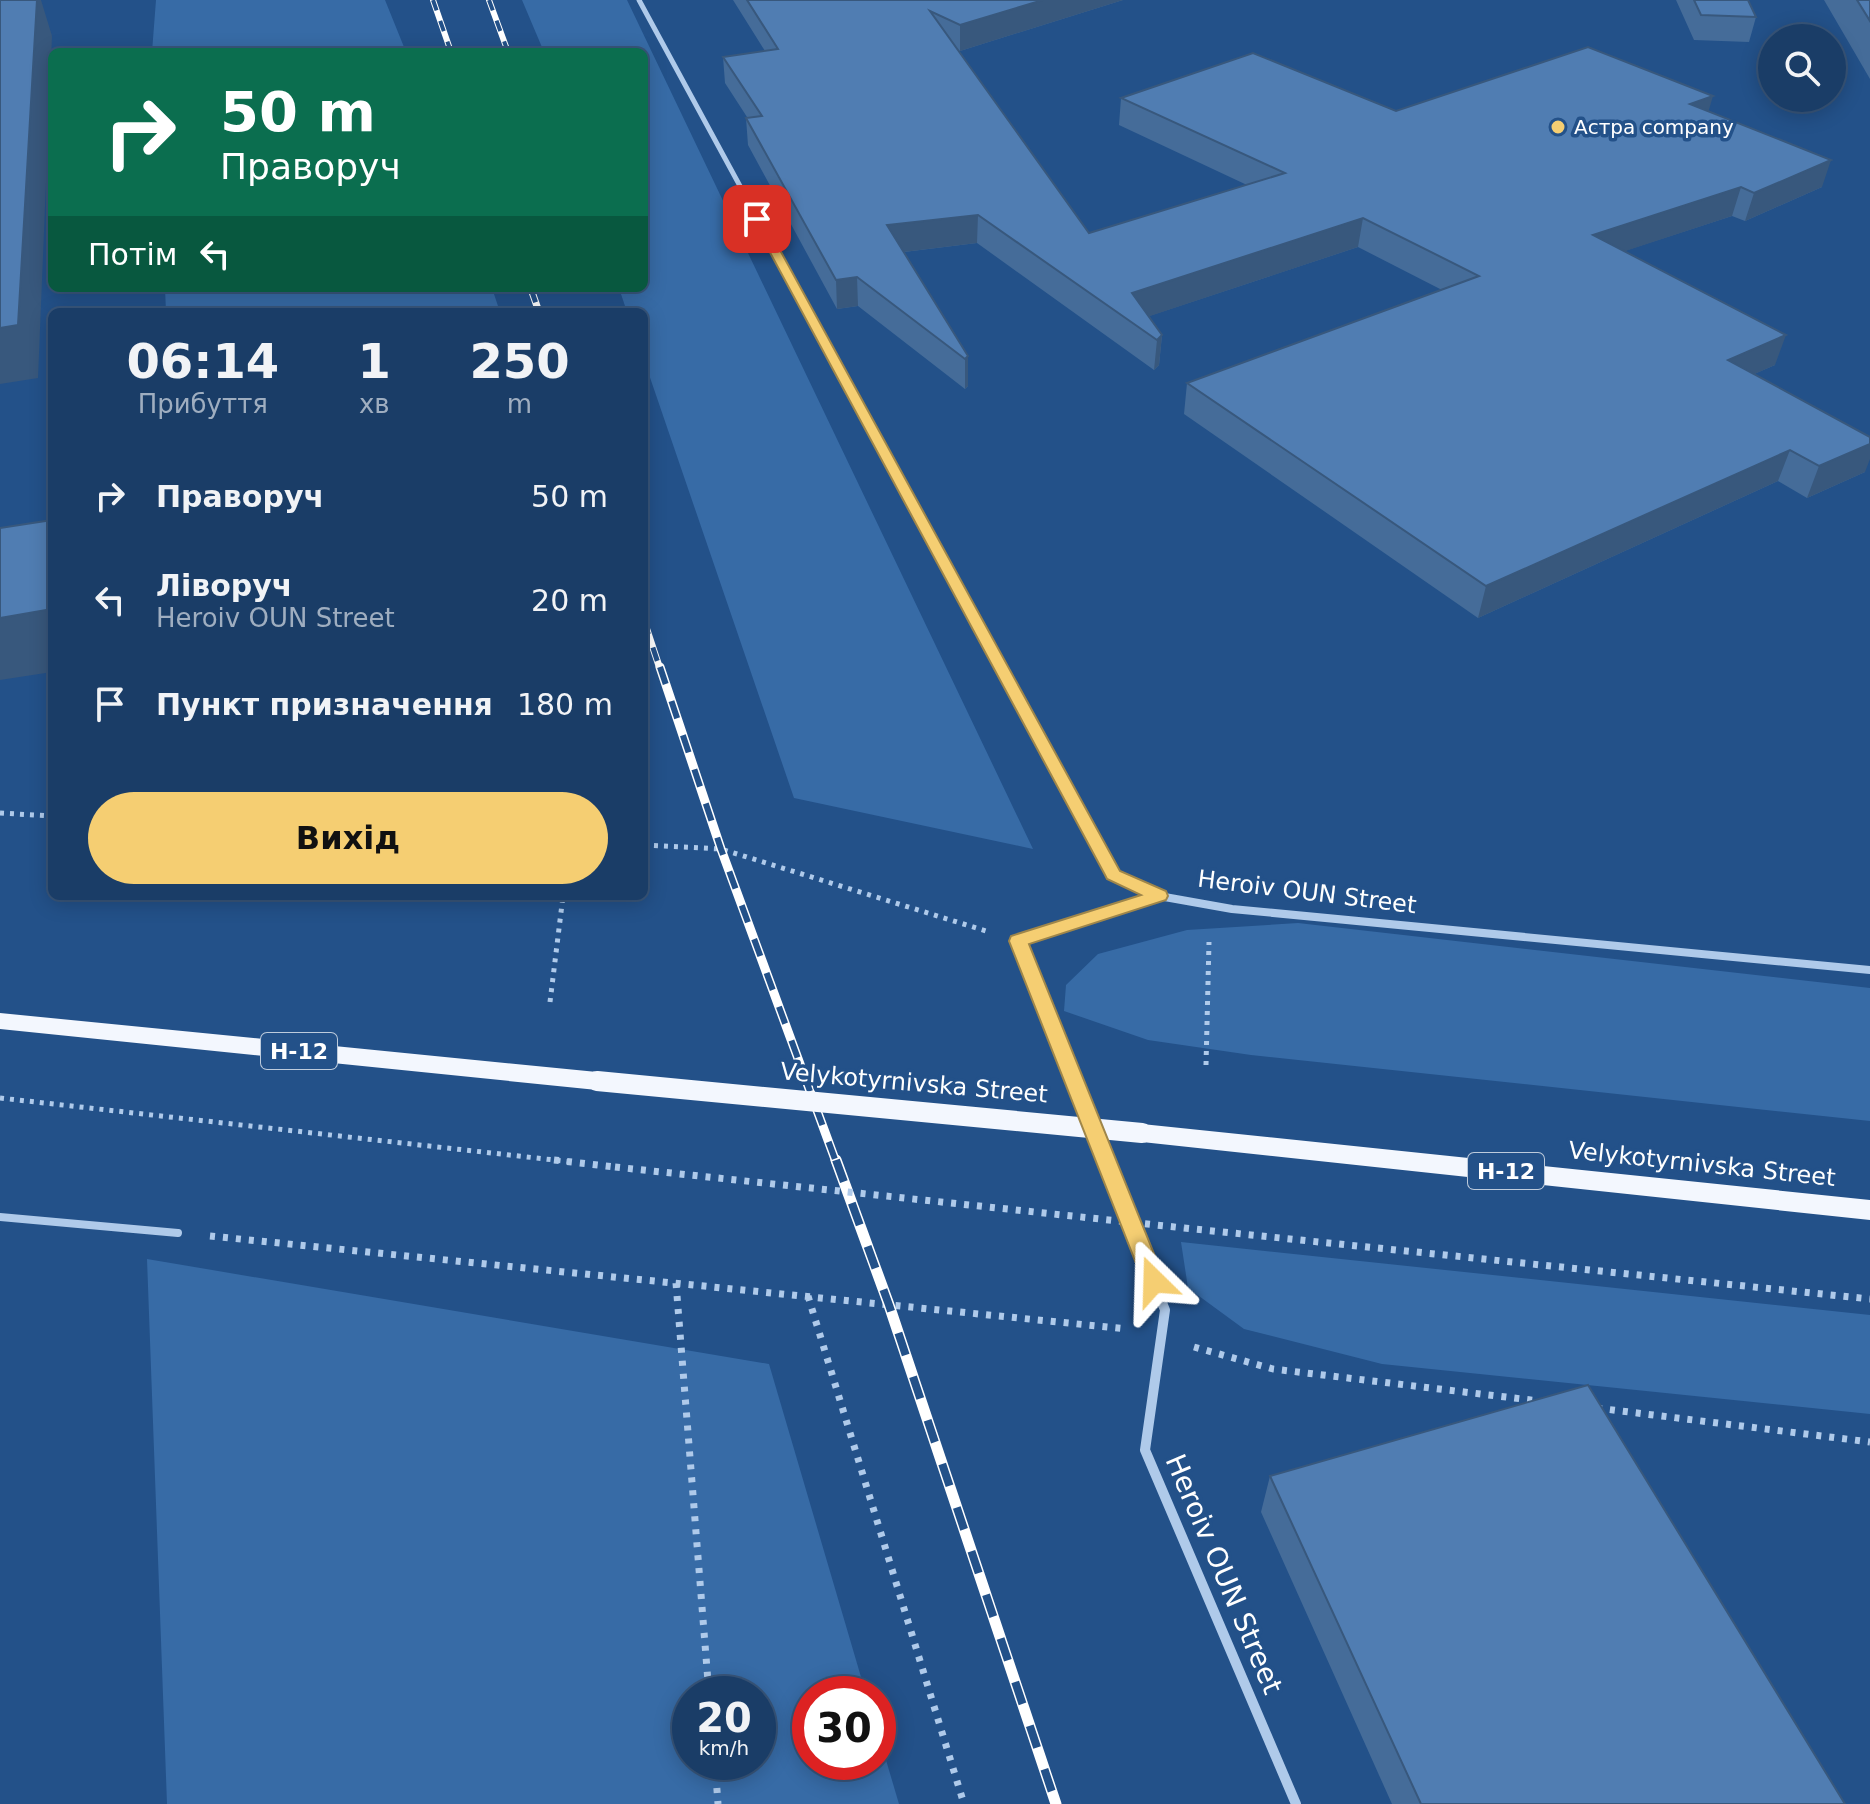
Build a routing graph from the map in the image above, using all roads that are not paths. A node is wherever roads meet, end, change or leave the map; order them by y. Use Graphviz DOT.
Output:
graph roads {
  1 [pos="639,0"];
  2 [pos="1159,896"];
  3 [pos="1870,970"];
  4 [pos="0,1021"];
  5 [pos="1870,1210"];
  6 [pos="0,1217"];
  7 [pos="178,1233"];
  8 [pos="1296,1804"];
  1 -- 2 [label="street, Heroiv OUN Street"];
  2 -- 3 [label="street, Heroiv OUN Street"];
  2 -- 8 [label="street, Heroiv OUN Street"];
  4 -- 5 [label="main road, Velykotyrnivska Street / Н-12, bridge"];
  6 -- 7 [label="lane"];
}
